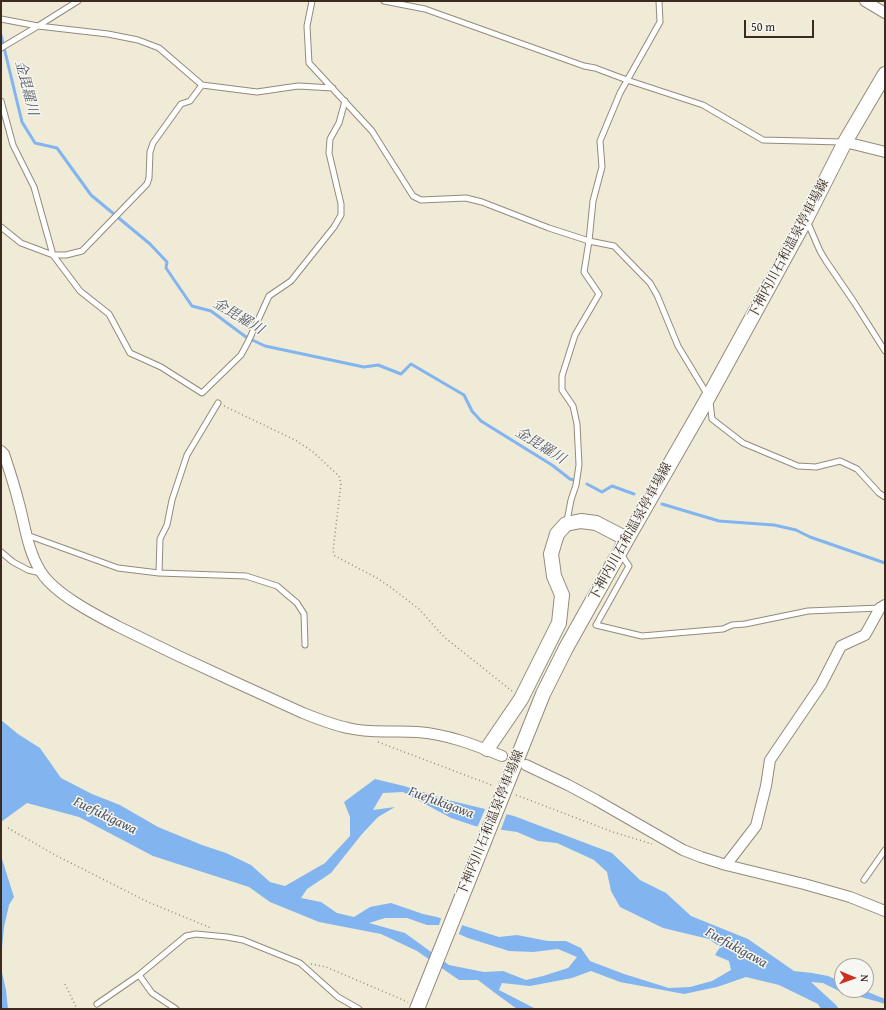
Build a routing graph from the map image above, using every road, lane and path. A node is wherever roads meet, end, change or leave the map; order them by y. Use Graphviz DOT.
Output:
graph roads {
  1 [pos="78,1"];
  2 [pos="312,1"];
  3 [pos="384,1"];
  4 [pos="659,1"];
  5 [pos="865,1"];
  6 [pos="885,13"];
  7 [pos="1,19"];
  8 [pos="38,26"];
  9 [pos="1,48"];
  10 [pos="885,74"];
  11 [pos="627,80"];
  12 [pos="202,85"];
  13 [pos="333,88"];
  14 [pos="1,101"];
  15 [pos="345,101"];
  16 [pos="845,142"];
  17 [pos="885,152"];
  18 [pos="806,219"];
  19 [pos="1,227"];
  20 [pos="589,241"];
  21 [pos="53,255"];
  22 [pos="885,351"];
  23 [pos="709,396"];
  24 [pos="218,403"];
  25 [pos="1,451"];
  26 [pos="885,497"];
  27 [pos="566,524"];
  28 [pos="27,535"];
  29 [pos="627,539"];
  30 [pos="1,552"];
  31 [pos="620,552"];
  32 [pos="42,573"];
  33 [pos="158,573"];
  34 [pos="883,607"];
  35 [pos="305,645"];
  36 [pos="521,699"];
  37 [pos="374,740"];
  38 [pos="487,750"];
  39 [pos="502,756"];
  40 [pos="526,765"];
  41 [pos="503,791"];
  42 [pos="8,828"];
  43 [pos="655,845"];
  44 [pos="885,850"];
  45 [pos="726,864"];
  46 [pos="864,880"];
  47 [pos="885,911"];
  48 [pos="214,928"];
  49 [pos="300,963"];
  50 [pos="139,975"];
  51 [pos="65,984"];
  52 [pos="97,1004"];
  53 [pos="417,1004"];
  54 [pos="77,1009"];
  55 [pos="176,1009"];
  56 [pos="359,1009"];
  1 -- 8 [label="lane"];
  2 -- 13 [label="lane"];
  3 -- 11 [label="lane"];
  4 -- 11 [label="lane"];
  5 -- 6 [label="street"];
  7 -- 8 [label="lane"];
  8 -- 9 [label="lane"];
  8 -- 12 [label="lane"];
  10 -- 16 [label="main road, 下神内川石和温泉停車場線"];
  11 -- 16 [label="lane"];
  11 -- 20 [label="lane"];
  12 -- 13 [label="lane"];
  12 -- 21 [label="lane"];
  13 -- 15 [label="lane"];
  14 -- 21 [label="lane"];
  15 -- 20 [label="lane"];
  15 -- 21 [label="lane"];
  16 -- 17 [label="street"];
  16 -- 18 [label="main road, 下神内川石和温泉停車場線"];
  18 -- 22 [label="lane"];
  18 -- 23 [label="main road, 下神内川石和温泉停車場線"];
  19 -- 21 [label="lane"];
  20 -- 23 [label="lane"];
  20 -- 27 [label="lane"];
  23 -- 26 [label="lane"];
  23 -- 29 [label="main road, 下神内川石和温泉停車場線"];
  24 -- 33 [label="lane"];
  24 -- 36 [label="path"];
  25 -- 28 [label="street"];
  27 -- 29 [label="main road"];
  27 -- 36 [label="main road"];
  28 -- 32 [label="street"];
  28 -- 33 [label="lane"];
  29 -- 31 [label="main road, 下神内川石和温泉停車場線"];
  30 -- 32 [label="lane"];
  31 -- 34 [label="lane"];
  31 -- 41 [label="main road, 下神内川石和温泉停車場線"];
  32 -- 38 [label="street"];
  33 -- 35 [label="lane"];
  34 -- 45 [label="street"];
  36 -- 38 [label="main road"];
  37 -- 41 [label="path"];
  38 -- 39 [label="street"];
  40 -- 45 [label="street"];
  41 -- 43 [label="path"];
  41 -- 53 [label="main road, 下神内川石和温泉停車場線"];
  42 -- 48 [label="path"];
  44 -- 46 [label="lane"];
  45 -- 47 [label="street"];
  49 -- 50 [label="lane"];
  49 -- 53 [label="path"];
  49 -- 56 [label="lane"];
  50 -- 52 [label="lane"];
  50 -- 55 [label="lane"];
  51 -- 54 [label="path"];
}
